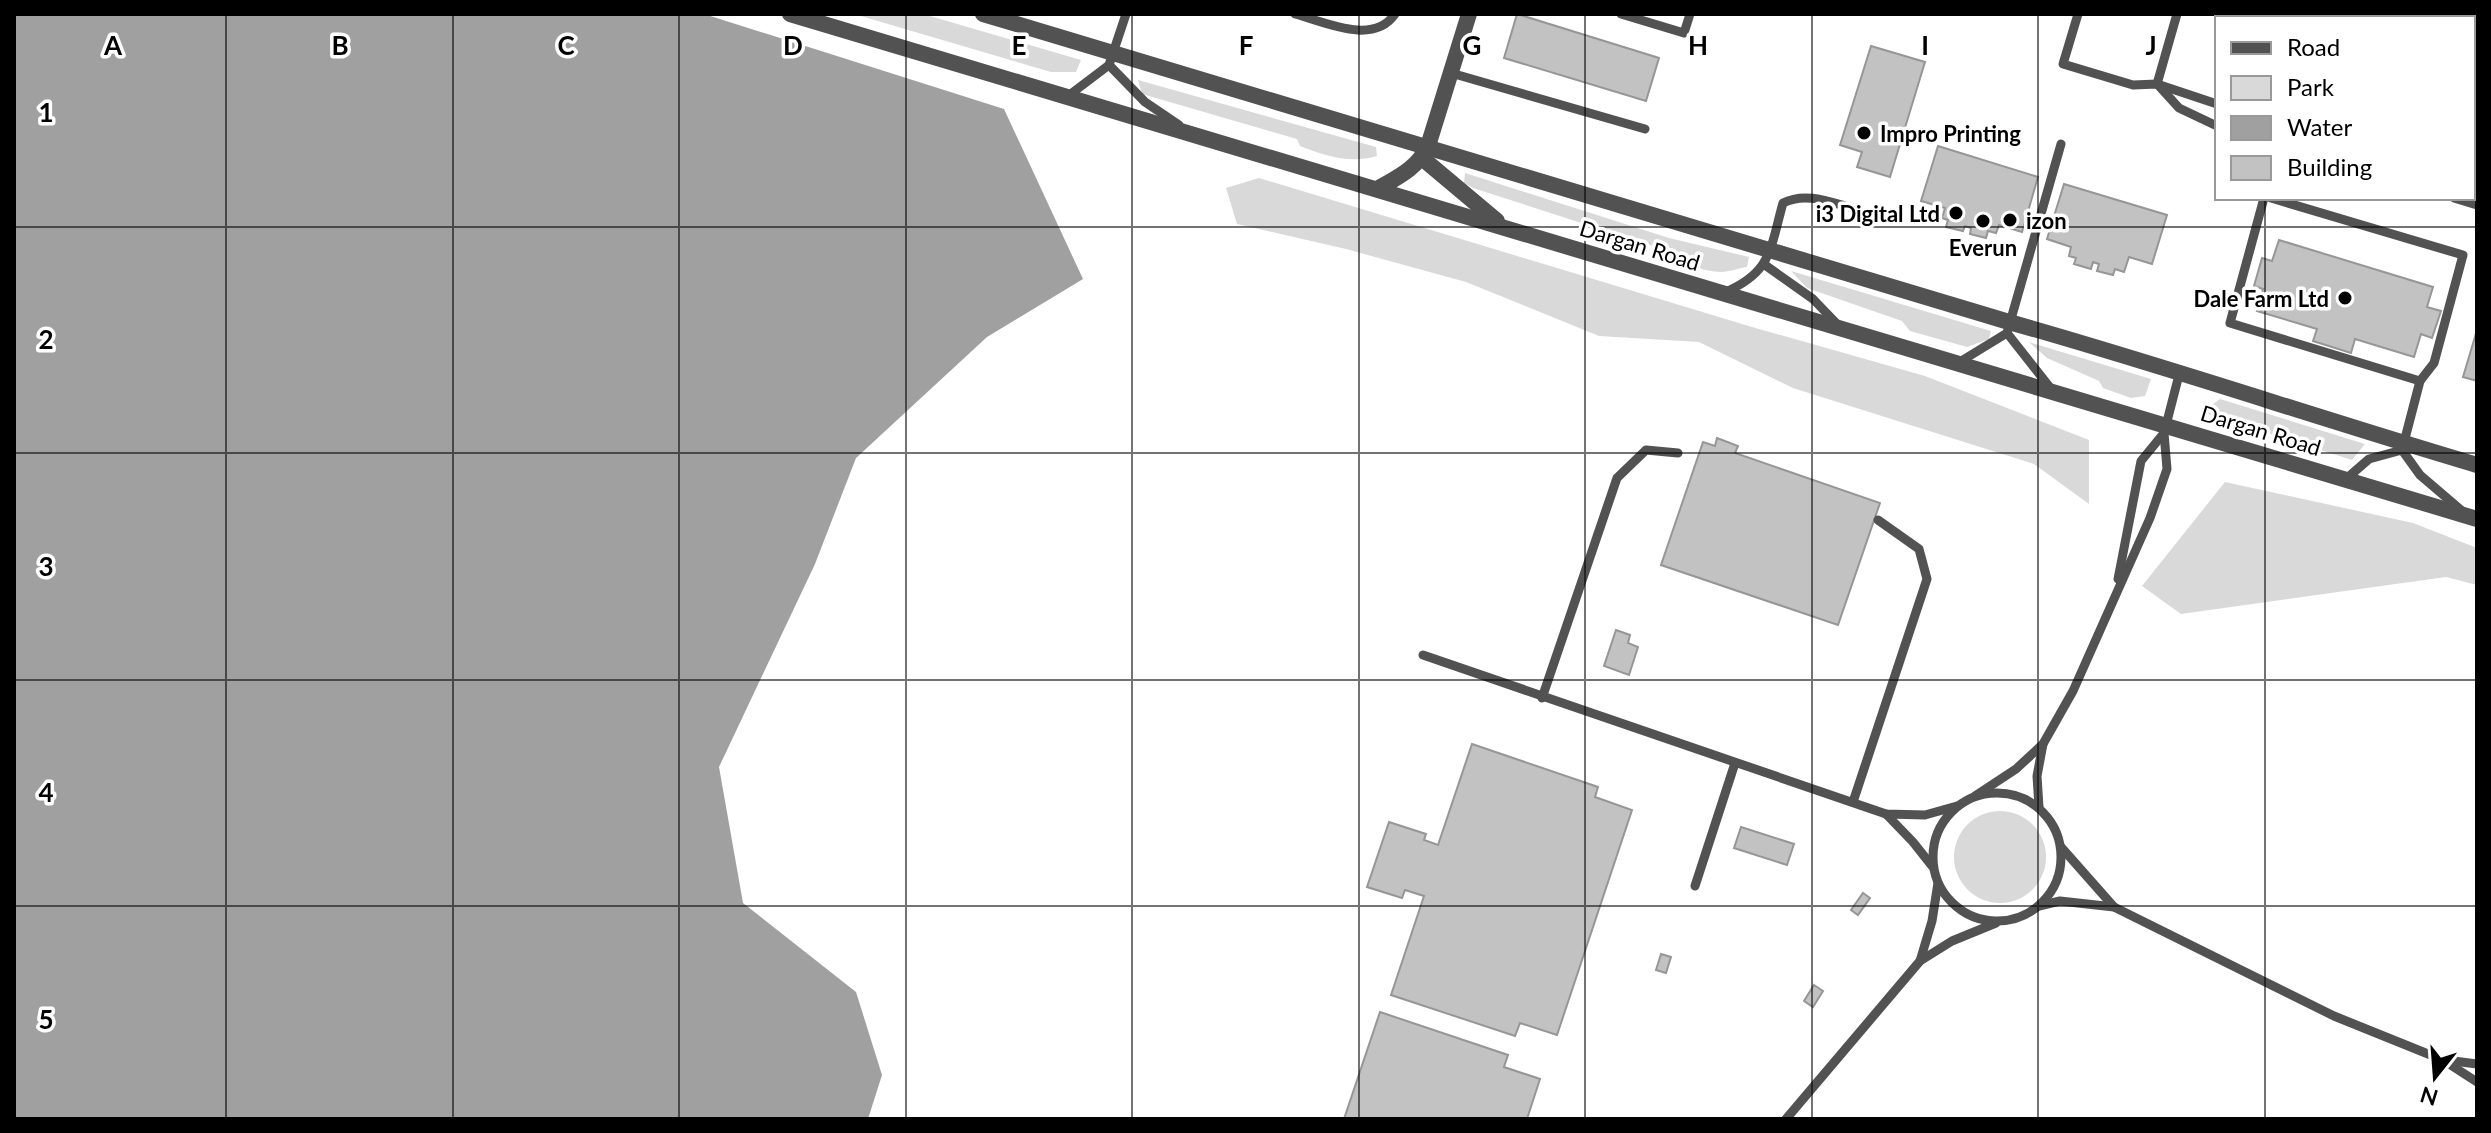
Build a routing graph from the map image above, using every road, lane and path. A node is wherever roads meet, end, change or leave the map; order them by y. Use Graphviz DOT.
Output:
graph roads {
  1 [pos="790,14"];
  2 [pos="983,14"];
  3 [pos="1126,14"];
  4 [pos="1295,14"];
  5 [pos="1395,14"];
  6 [pos="1469,14"];
  7 [pos="1621,14"];
  8 [pos="1690,14"];
  9 [pos="2078,14"];
  10 [pos="2177,14"];
  11 [pos="2430,14"];
  12 [pos="2469,14"];
  13 [pos="2438,16"];
  14 [pos="1111,59"];
  15 [pos="1451,73"];
  16 [pos="2157,84"];
  17 [pos="1068,96"];
  18 [pos="2215,103"];
  19 [pos="2215,125"];
  20 [pos="1645,129"];
  21 [pos="1191,132"];
  22 [pos="2061,144"];
  23 [pos="1425,152"];
  24 [pos="1379,188"];
  25 [pos="2263,200"];
  26 [pos="2278,200"];
  27 [pos="1856,209"];
  28 [pos="1504,226"];
  29 [pos="1768,257"];
  30 [pos="1723,293"];
  31 [pos="1840,328"];
  32 [pos="2008,328"];
  33 [pos="1958,363"];
  34 [pos="2180,371"];
  35 [pos="2420,381"];
  36 [pos="2053,391"];
  37 [pos="2165,429"];
  38 [pos="2403,446"];
  39 [pos="1678,453"];
  40 [pos="2477,465"];
  41 [pos="2346,479"];
  42 [pos="2473,518"];
  43 [pos="1878,520"];
  44 [pos="2116,591"];
  45 [pos="1423,655"];
  46 [pos="1542,698"];
  47 [pos="2043,744"];
  48 [pos="1735,763"];
  49 [pos="1975,796"];
  50 [pos="1853,802"];
  51 [pos="1957,806"];
  52 [pos="2039,807"];
  53 [pos="1886,814"];
  54 [pos="2061,846"];
  55 [pos="1933,867"];
  56 [pos="1938,883"];
  57 [pos="1695,886"];
  58 [pos="2039,906"];
  59 [pos="2114,907"];
  60 [pos="1999,922"];
  61 [pos="1920,961"];
  62 [pos="2443,1060"];
  63 [pos="2477,1064"];
  64 [pos="2477,1082"];
  65 [pos="1786,1119"];
  1 -- 17 [label="street, Dargan Road"];
  2 -- 14 [label="street, Dargan Road"];
  3 -- 14 [label="lane"];
  4 -- 5 [label="lane"];
  6 -- 15 [label="street"];
  7 -- 8 [label="lane"];
  9 -- 16 [label="lane"];
  10 -- 16 [label="lane"];
  11 -- 13 [label="lane"];
  12 -- 13 [label="lane"];
  14 -- 17 [label="lane"];
  14 -- 21 [label="lane"];
  14 -- 23 [label="street, Dargan Road"];
  15 -- 20 [label="lane"];
  15 -- 23 [label="street"];
  16 -- 18 [label="lane"];
  16 -- 19 [label="lane"];
  17 -- 21 [label="street, Dargan Road"];
  21 -- 24 [label="street, Dargan Road"];
  22 -- 32 [label="lane"];
  23 -- 24 [label="street"];
  23 -- 28 [label="street"];
  23 -- 29 [label="street, Dargan Road"];
  24 -- 28 [label="street, Dargan Road"];
  25 -- 35 [label="lane"];
  26 -- 35 [label="lane"];
  27 -- 29 [label="lane"];
  28 -- 30 [label="street, Dargan Road"];
  29 -- 30 [label="lane"];
  29 -- 31 [label="lane"];
  29 -- 32 [label="street, Dargan Road"];
  30 -- 31 [label="street, Dargan Road"];
  31 -- 33 [label="street, Dargan Road"];
  32 -- 33 [label="lane"];
  32 -- 34 [label="street, Dargan Road"];
  32 -- 36 [label="lane"];
  33 -- 36 [label="street, Dargan Road"];
  34 -- 37 [label="lane"];
  34 -- 38 [label="street, Dargan Road"];
  35 -- 38 [label="lane"];
  36 -- 37 [label="street, Dargan Road"];
  37 -- 41 [label="street, Dargan Road"];
  37 -- 44 [label="lane"];
  37 -- 44 [label="lane"];
  38 -- 40 [label="street, Dargan Road"];
  38 -- 41 [label="lane"];
  38 -- 42 [label="lane"];
  39 -- 46 [label="lane"];
  41 -- 42 [label="street, Dargan Road"];
  43 -- 50 [label="lane"];
  44 -- 47 [label="lane"];
  45 -- 46 [label="lane"];
  46 -- 48 [label="lane"];
  47 -- 49 [label="lane"];
  47 -- 52 [label="lane"];
  48 -- 50 [label="lane"];
  48 -- 57 [label="lane"];
  49 -- 51 [label="lane"];
  49 -- 52 [label="lane"];
  50 -- 53 [label="lane"];
  51 -- 53 [label="lane"];
  51 -- 55 [label="lane"];
  52 -- 54 [label="lane"];
  53 -- 55 [label="lane"];
  54 -- 58 [label="lane"];
  54 -- 59 [label="lane"];
  55 -- 56 [label="lane"];
  56 -- 60 [label="lane"];
  56 -- 61 [label="lane"];
  58 -- 59 [label="lane"];
  58 -- 60 [label="lane"];
  59 -- 62 [label="lane"];
  60 -- 61 [label="lane"];
  61 -- 65 [label="lane"];
  62 -- 63 [label="lane"];
  62 -- 64 [label="lane"];
}
